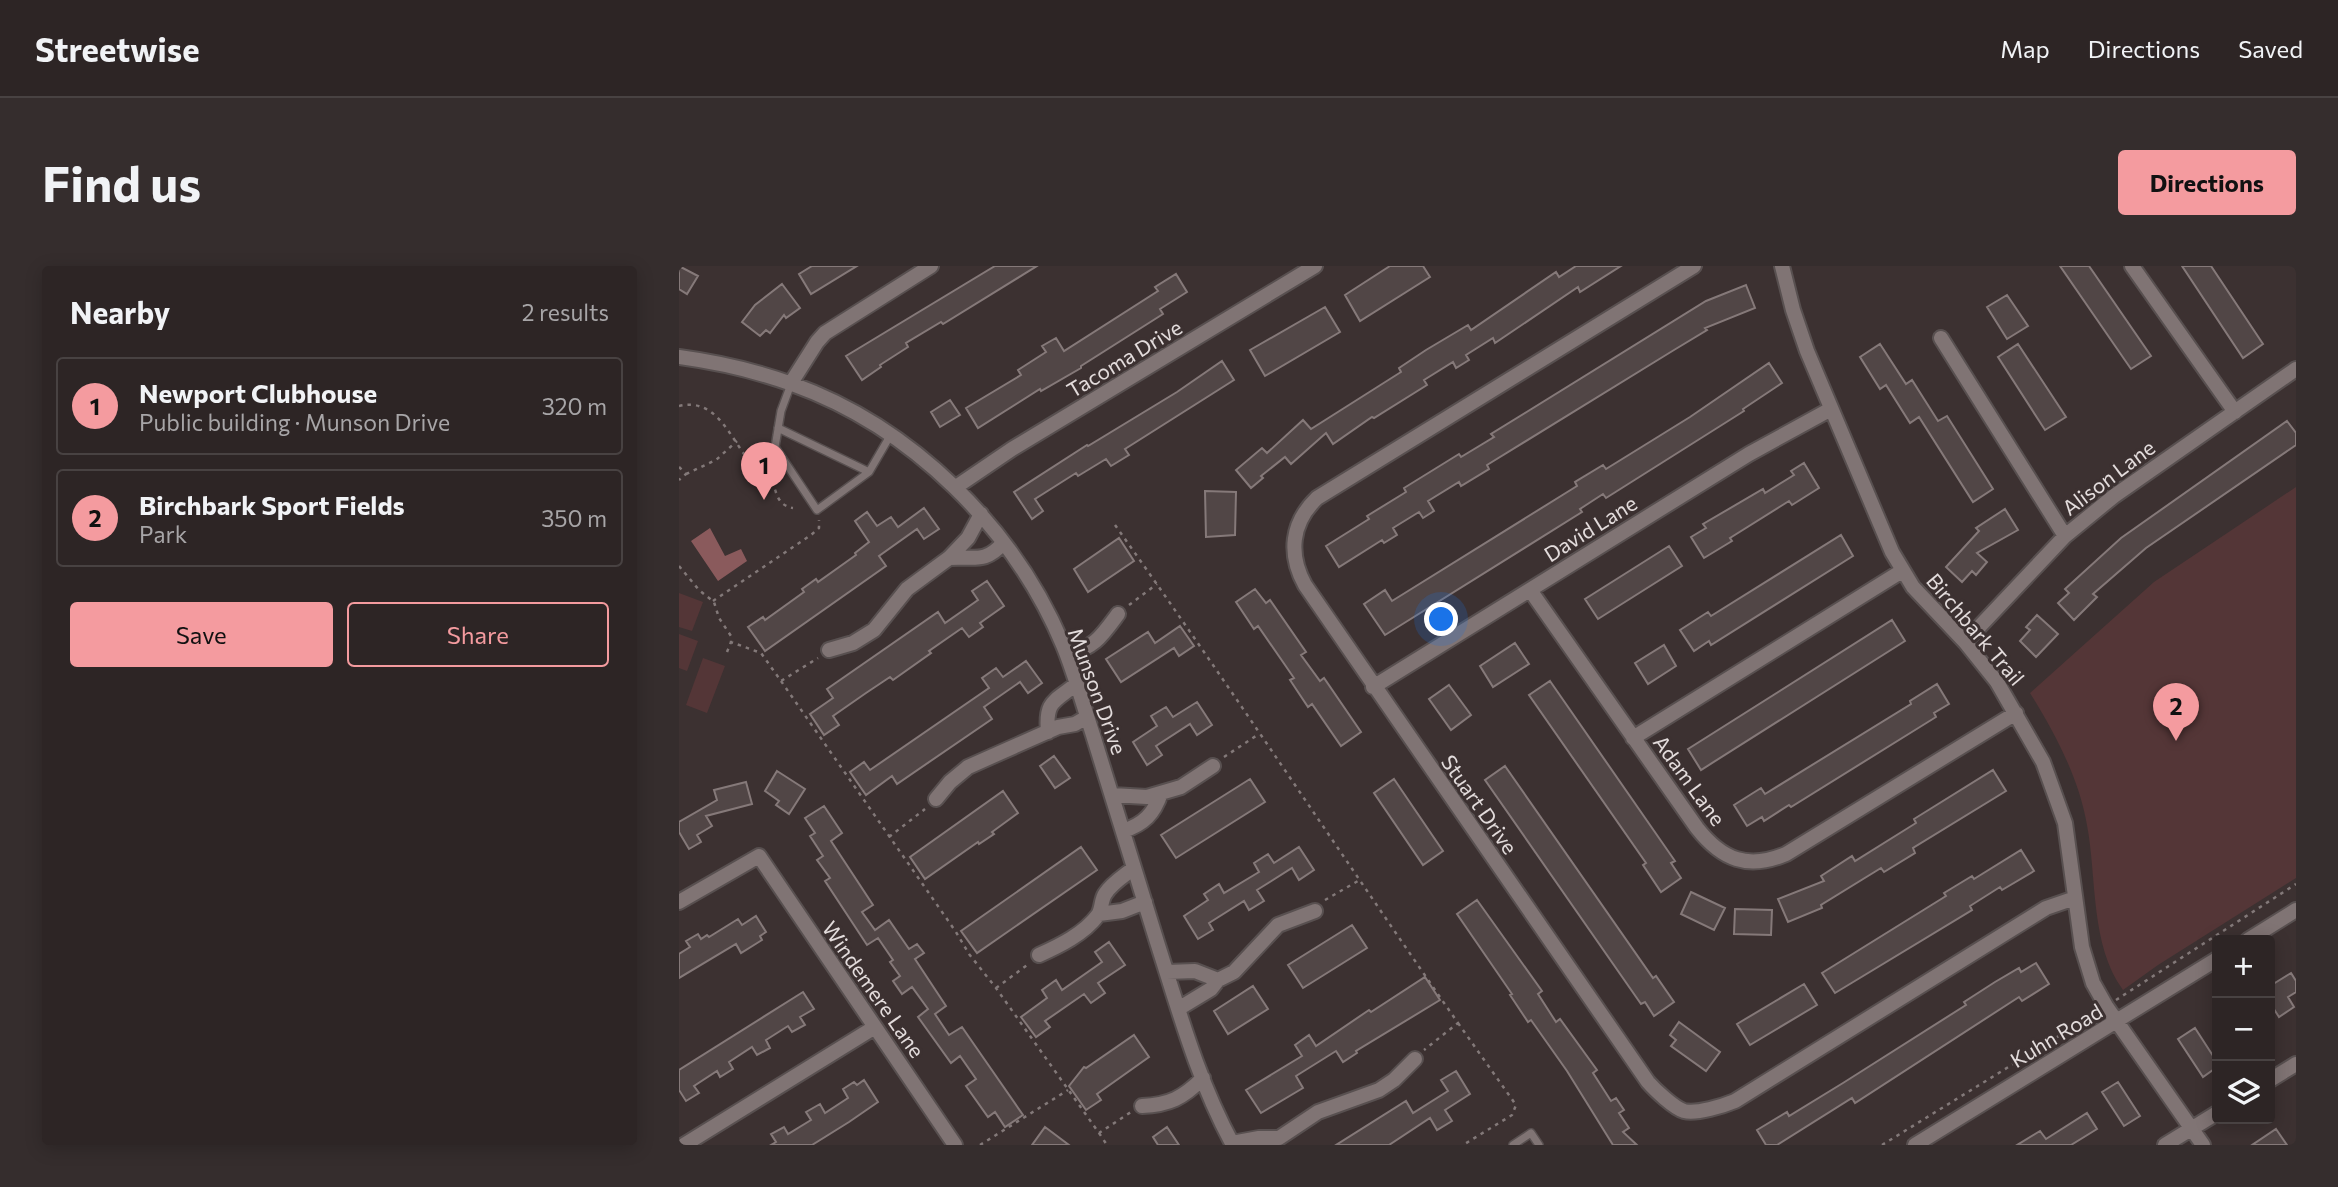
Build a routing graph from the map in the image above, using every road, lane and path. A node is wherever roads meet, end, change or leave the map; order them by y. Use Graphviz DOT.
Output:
graph roads {
  1 [pos="931,266"];
  2 [pos="1694,266"];
  3 [pos="1782,266"];
  4 [pos="2132,266"];
  5 [pos="1309,268"];
  6 [pos="1941,338"];
  7 [pos="679,357"];
  8 [pos="2296,369"];
  9 [pos="791,383"];
  10 [pos="679,406"];
  11 [pos="1831,409"];
  12 [pos="2235,412"];
  13 [pos="778,428"];
  14 [pos="890,436"];
  15 [pos="737,441"];
  16 [pos="679,467"];
  17 [pos="869,472"];
  18 [pos="686,474"];
  19 [pos="679,480"];
  20 [pos="956,488"];
  21 [pos="793,508"];
  22 [pos="981,514"];
  23 [pos="819,519"];
  24 [pos="1115,525"];
  25 [pos="2065,536"];
  26 [pos="1003,544"];
  27 [pos="949,558"];
  28 [pos="679,566"];
  29 [pos="1902,570"];
  30 [pos="1157,584"];
  31 [pos="1530,590"];
  32 [pos="713,601"];
  33 [pos="1118,614"];
  34 [pos="731,642"];
  35 [pos="1965,642"];
  36 [pos="829,650"];
  37 [pos="727,652"];
  38 [pos="1067,655"];
  39 [pos="781,681"];
  40 [pos="1076,684"];
  41 [pos="1373,687"];
  42 [pos="2016,713"];
  43 [pos="1087,717"];
  44 [pos="1048,732"];
  45 [pos="1259,734"];
  46 [pos="1633,738"];
  47 [pos="1213,766"];
  48 [pos="1161,793"];
  49 [pos="1112,794"];
  50 [pos="936,799"];
  51 [pos="1123,831"];
  52 [pos="889,837"];
  53 [pos="1134,868"];
  54 [pos="1359,881"];
  55 [pos="2296,884"];
  56 [pos="2075,898"];
  57 [pos="679,902"];
  58 [pos="1145,902"];
  59 [pos="1315,911"];
  60 [pos="2296,911"];
  61 [pos="1098,914"];
  62 [pos="2256,935"];
  63 [pos="1039,955"];
  64 [pos="2212,962"];
  65 [pos="1167,972"];
  66 [pos="1218,980"];
  67 [pos="996,988"];
  68 [pos="2120,997"];
  69 [pos="1178,1009"];
  70 [pos="2094,1013"];
  71 [pos="2117,1022"];
  72 [pos="1458,1023"];
  73 [pos="875,1027"];
  74 [pos="1415,1059"];
  75 [pos="2296,1064"];
  76 [pos="2275,1077"];
  77 [pos="1203,1078"];
  78 [pos="1069,1090"];
  79 [pos="1142,1105"];
  80 [pos="2212,1116"];
  81 [pos="2191,1129"];
  82 [pos="1099,1133"];
  83 [pos="1278,1142"];
  84 [pos="1232,1144"];
  85 [pos="684,1145"];
  86 [pos="955,1145"];
  87 [pos="980,1145"];
  88 [pos="1107,1145"];
  89 [pos="1463,1145"];
  90 [pos="1513,1145"];
  91 [pos="1539,1145"];
  92 [pos="1882,1145"];
  93 [pos="1915,1145"];
  94 [pos="2165,1145"];
  95 [pos="2203,1145"];
  1 -- 9 [label="street"];
  2 -- 41 [label="street, Stuart Drive"];
  3 -- 11 [label="street, Birchbark Trail"];
  4 -- 12 [label="street"];
  5 -- 20 [label="street, Tacoma Drive"];
  6 -- 25 [label="street"];
  7 -- 9 [label="street, Munson Drive"];
  8 -- 12 [label="street, Alison Lane"];
  9 -- 13 [label="lane"];
  9 -- 14 [label="street, Munson Drive"];
  10 -- 15 [label="path"];
  11 -- 29 [label="street, Birchbark Trail"];
  11 -- 31 [label="street, David Lane"];
  12 -- 25 [label="street, Alison Lane"];
  13 -- 17 [label="lane"];
  13 -- 17 [label="lane"];
  14 -- 17 [label="lane"];
  14 -- 20 [label="street, Munson Drive"];
  15 -- 18 [label="path"];
  15 -- 21 [label="path"];
  16 -- 18 [label="path"];
  18 -- 19 [label="path"];
  20 -- 22 [label="street, Munson Drive"];
  22 -- 26 [label="street, Munson Drive"];
  22 -- 27 [label="street"];
  23 -- 32 [label="path"];
  24 -- 30 [label="path"];
  25 -- 35 [label="street, Alison Lane"];
  26 -- 27 [label="street"];
  26 -- 38 [label="street, Munson Drive"];
  27 -- 36 [label="street"];
  28 -- 32 [label="path"];
  29 -- 35 [label="street, Birchbark Trail"];
  29 -- 46 [label="street"];
  30 -- 33 [label="path"];
  30 -- 45 [label="path"];
  31 -- 41 [label="street, David Lane"];
  31 -- 46 [label="street, Adam Lane"];
  32 -- 34 [label="path"];
  33 -- 38 [label="street"];
  34 -- 37 [label="path"];
  34 -- 39 [label="path"];
  35 -- 42 [label="street, Birchbark Trail"];
  36 -- 39 [label="path"];
  38 -- 40 [label="street, Munson Drive"];
  39 -- 52 [label="path"];
  40 -- 43 [label="street, Munson Drive"];
  40 -- 44 [label="street"];
  41 -- 56 [label="street, Stuart Drive"];
  42 -- 46 [label="street, Adam Lane"];
  42 -- 56 [label="street, Birchbark Trail"];
  43 -- 44 [label="street"];
  43 -- 49 [label="street, Munson Drive"];
  44 -- 50 [label="street"];
  45 -- 47 [label="path"];
  45 -- 54 [label="path"];
  47 -- 48 [label="street"];
  48 -- 49 [label="street"];
  48 -- 51 [label="street"];
  49 -- 51 [label="street, Munson Drive"];
  50 -- 52 [label="path"];
  51 -- 53 [label="street, Munson Drive"];
  52 -- 67 [label="path"];
  53 -- 58 [label="street, Munson Drive"];
  53 -- 61 [label="street"];
  54 -- 59 [label="path"];
  54 -- 72 [label="path"];
  55 -- 68 [label="path"];
  56 -- 71 [label="street, Birchbark Trail"];
  57 -- 73 [label="street, Windemere Lane"];
  58 -- 61 [label="street"];
  58 -- 65 [label="street, Munson Drive"];
  59 -- 66 [label="street"];
  60 -- 62 [label="street"];
  61 -- 63 [label="street"];
  63 -- 67 [label="path"];
  64 -- 71 [label="street, Kuhn Road"];
  65 -- 66 [label="street"];
  65 -- 69 [label="street, Munson Drive"];
  66 -- 69 [label="street"];
  67 -- 78 [label="path"];
  69 -- 77 [label="street, Munson Drive"];
  70 -- 92 [label="path"];
  71 -- 81 [label="street, Birchbark Trail"];
  71 -- 93 [label="street, Kuhn Road"];
  72 -- 74 [label="path"];
  72 -- 89 [label="path"];
  73 -- 85 [label="street"];
  73 -- 86 [label="street, Windemere Lane"];
  74 -- 83 [label="street"];
  75 -- 76 [label="street"];
  77 -- 79 [label="street"];
  77 -- 84 [label="street, Munson Drive"];
  78 -- 82 [label="path"];
  78 -- 87 [label="path"];
  79 -- 82 [label="path"];
  80 -- 81 [label="street"];
  81 -- 94 [label="street"];
  81 -- 95 [label="street, Birchbark Trail"];
  82 -- 88 [label="path"];
  83 -- 84 [label="street"];
  90 -- 91 [label="lane"];
}
